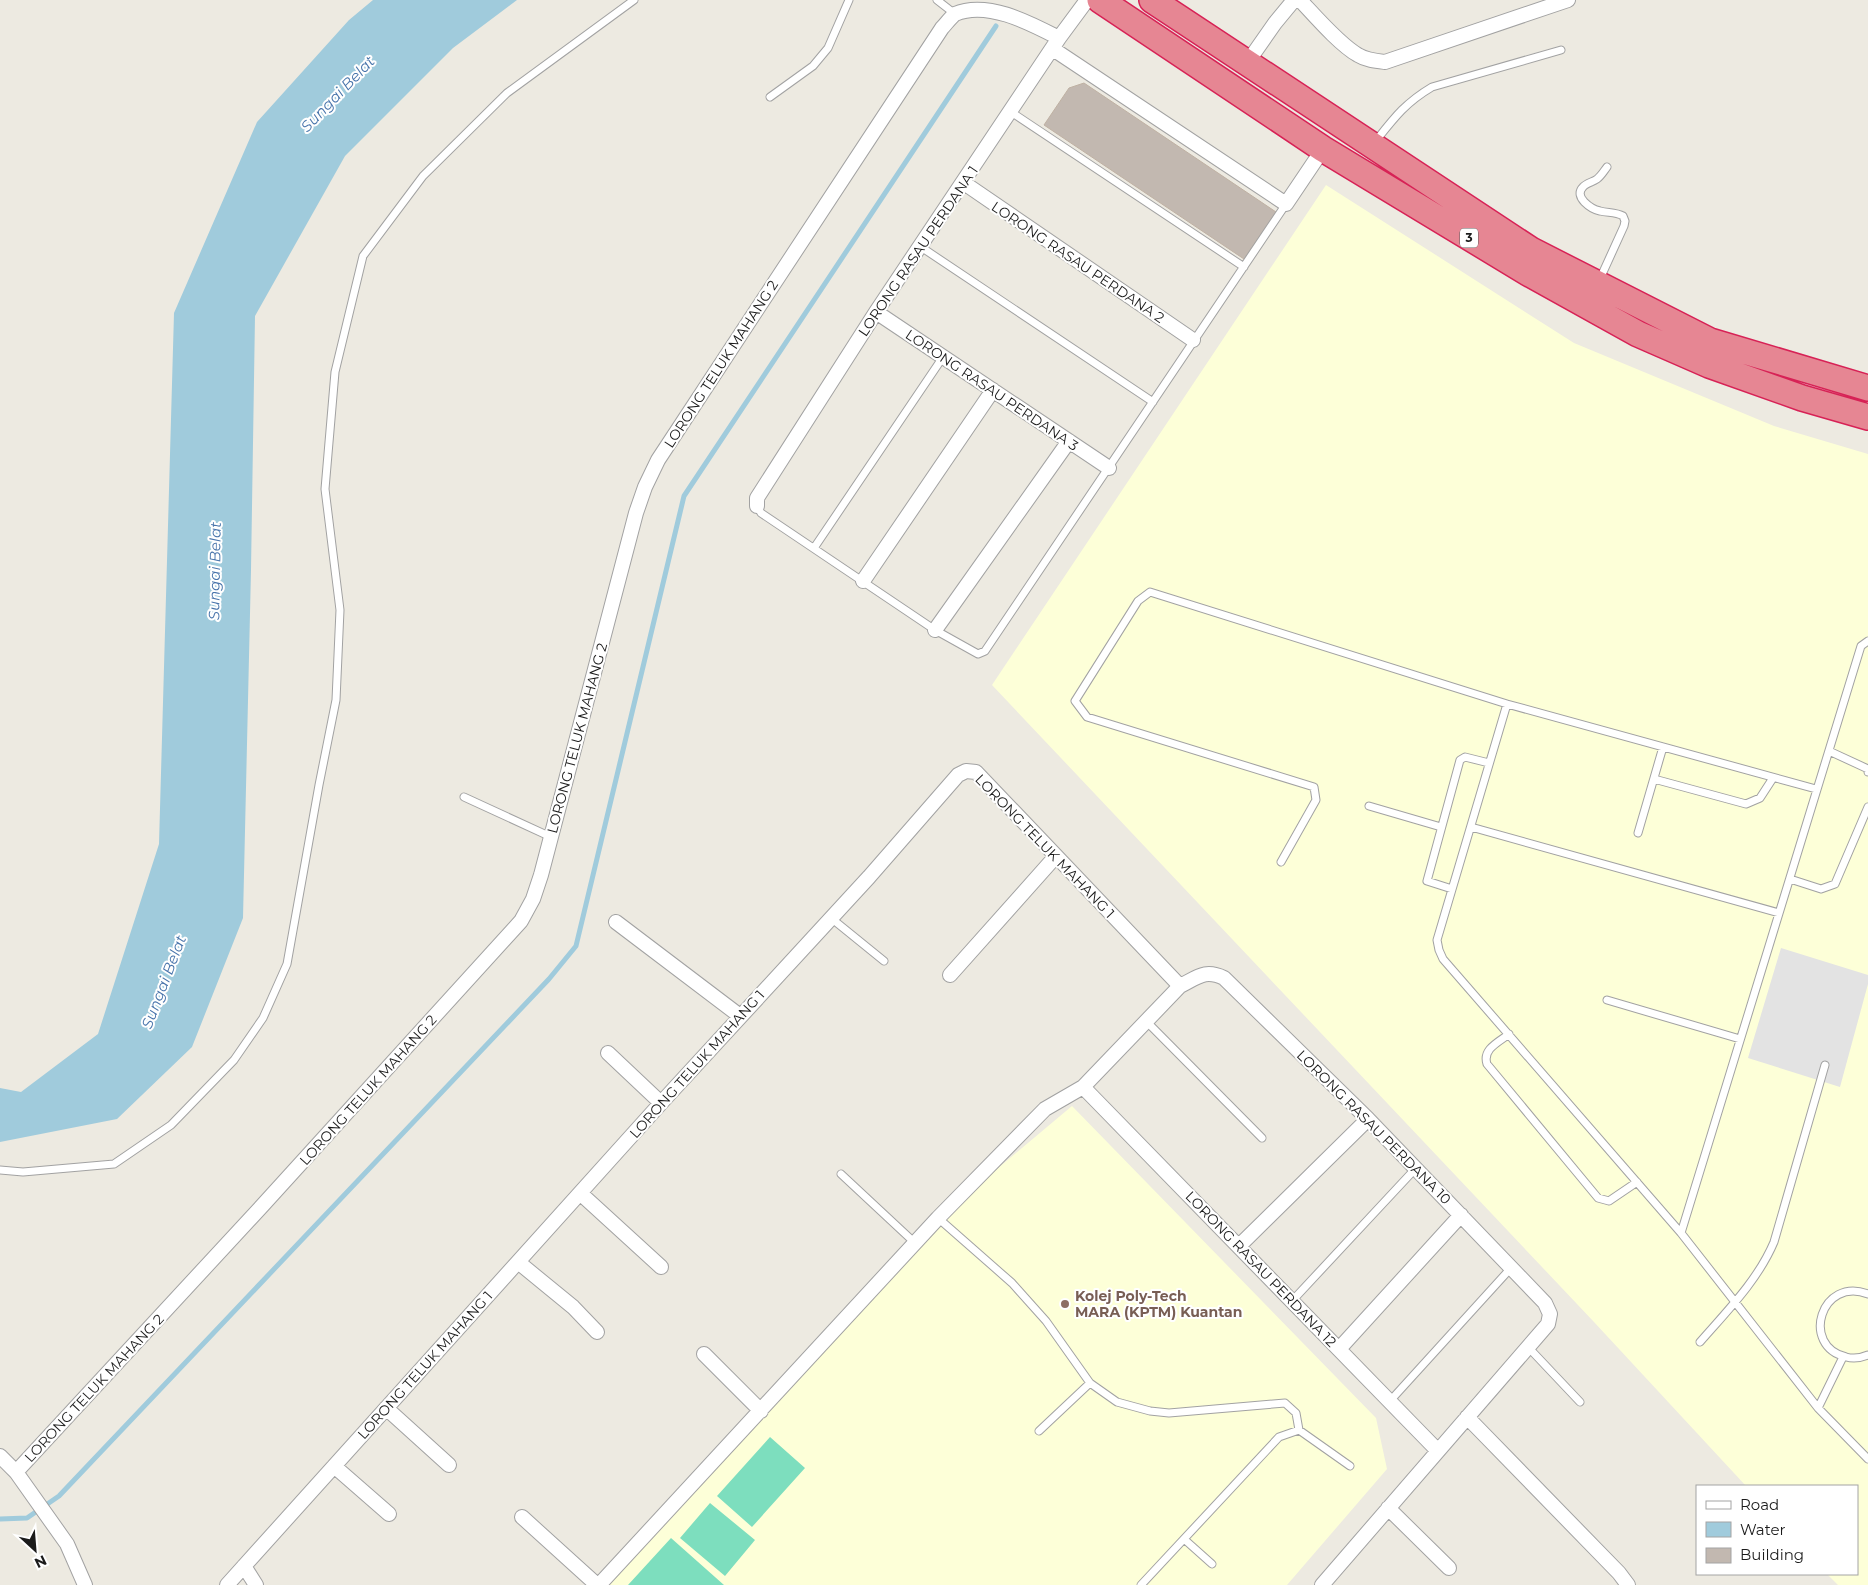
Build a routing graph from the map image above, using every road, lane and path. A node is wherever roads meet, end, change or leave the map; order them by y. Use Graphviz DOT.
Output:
graph roads {
  1 [pos="634,0"];
  2 [pos="849,0"];
  3 [pos="937,0"];
  4 [pos="1087,0"];
  5 [pos="1100,0"];
  6 [pos="1152,0"];
  7 [pos="1294,0"];
  8 [pos="1300,0"];
  9 [pos="1568,0"];
  10 [pos="955,14"];
  11 [pos="1056,44"];
  12 [pos="1561,50"];
  13 [pos="1247,63"];
  14 [pos="770,97"];
  15 [pos="1011,112"];
  16 [pos="1372,146"];
  17 [pos="1323,149"];
  18 [pos="1607,167"];
  19 [pos="964,183"];
  20 [pos="1286,204"];
  21 [pos="920,247"];
  22 [pos="1244,268"];
  23 [pos="1598,284"];
  24 [pos="876,312"];
  25 [pos="1193,340"];
  26 [pos="943,357"];
  27 [pos="1868,388"];
  28 [pos="993,390"];
  29 [pos="1153,402"];
  30 [pos="1868,417"];
  31 [pos="1069,441"];
  32 [pos="1109,468"];
  33 [pos="757,506"];
  34 [pos="814,548"];
  35 [pos="864,581"];
  36 [pos="935,630"];
  37 [pos="1868,641"];
  38 [pos="1507,704"];
  39 [pos="1663,747"];
  40 [pos="1829,750"];
  41 [pos="1489,763"];
  42 [pos="1868,772"];
  43 [pos="1773,778"];
  44 [pos="1654,779"];
  45 [pos="1816,790"];
  46 [pos="464,797"];
  47 [pos="1369,806"];
  48 [pos="1868,807"];
  49 [pos="1471,827"];
  50 [pos="1441,828"];
  51 [pos="1638,833"];
  52 [pos="551,837"];
  53 [pos="1056,856"];
  54 [pos="1281,862"];
  55 [pos="1790,879"];
  56 [pos="1452,890"];
  57 [pos="1779,913"];
  58 [pos="831,918"];
  59 [pos="616,922"];
  60 [pos="884,961"];
  61 [pos="950,975"];
  62 [pos="1180,986"];
  63 [pos="1607,1000"];
  64 [pos="740,1016"];
  65 [pos="1147,1022"];
  66 [pos="1509,1034"];
  67 [pos="1740,1039"];
  68 [pos="608,1054"];
  69 [pos="1825,1065"];
  70 [pos="1083,1087"];
  71 [pos="661,1103"];
  72 [pos="1368,1119"];
  73 [pos="1262,1138"];
  74 [pos="1416,1168"];
  75 [pos="0,1170"];
  76 [pos="841,1174"];
  77 [pos="1637,1182"];
  78 [pos="580,1193"];
  79 [pos="1461,1215"];
  80 [pos="938,1218"];
  81 [pos="1681,1233"];
  82 [pos="915,1243"];
  83 [pos="1239,1246"];
  84 [pos="518,1262"];
  85 [pos="661,1268"];
  86 [pos="1511,1268"];
  87 [pos="1868,1294"];
  88 [pos="1292,1301"];
  89 [pos="1736,1302"];
  90 [pos="597,1332"];
  91 [pos="1700,1342"];
  92 [pos="1528,1347"];
  93 [pos="1339,1349"];
  94 [pos="704,1354"];
  95 [pos="1868,1355"];
  96 [pos="1843,1356"];
  97 [pos="1090,1383"];
  98 [pos="1390,1401"];
  99 [pos="1580,1402"];
  100 [pos="386,1408"];
  101 [pos="1818,1408"];
  102 [pos="761,1411"];
  103 [pos="1467,1417"];
  104 [pos="1299,1430"];
  105 [pos="1039,1431"];
  106 [pos="1438,1450"];
  107 [pos="0,1456"];
  108 [pos="1868,1459"];
  109 [pos="449,1465"];
  110 [pos="334,1466"];
  111 [pos="1350,1466"];
  112 [pos="16,1472"];
  113 [pos="1388,1508"];
  114 [pos="389,1514"];
  115 [pos="522,1517"];
  116 [pos="1184,1539"];
  117 [pos="1212,1564"];
  118 [pos="244,1566"];
  119 [pos="1449,1568"];
  120 [pos="85,1585"];
  121 [pos="227,1585"];
  122 [pos="256,1585"];
  123 [pos="598,1585"];
  124 [pos="1141,1585"];
  125 [pos="1322,1585"];
  126 [pos="1628,1585"];
  1 -- 75 [label="lane"];
  2 -- 14 [label="lane"];
  3 -- 10 [label="lane"];
  4 -- 11 [label="street, LORONG RASAU PERDANA 1"];
  5 -- 17 [label="highway, 3"];
  6 -- 13 [label="highway, 3"];
  7 -- 13 [label="street"];
  8 -- 9 [label="street"];
  10 -- 11 [label="street"];
  10 -- 52 [label="street, LORONG TELUK MAHANG 2"];
  11 -- 15 [label="street, LORONG RASAU PERDANA 1"];
  11 -- 20 [label="street"];
  12 -- 16 [label="lane"];
  13 -- 16 [label="highway, 3"];
  15 -- 19 [label="street, LORONG RASAU PERDANA 1"];
  15 -- 22 [label="lane"];
  16 -- 23 [label="highway, 3"];
  17 -- 20 [label="street"];
  17 -- 30 [label="highway, 3"];
  18 -- 23 [label="lane"];
  19 -- 21 [label="street, LORONG RASAU PERDANA 1"];
  19 -- 25 [label="street, LORONG RASAU PERDANA 2"];
  20 -- 22 [label="lane"];
  21 -- 24 [label="street, LORONG RASAU PERDANA 1"];
  21 -- 29 [label="lane"];
  22 -- 25 [label="lane"];
  23 -- 27 [label="highway, 3"];
  24 -- 26 [label="street, LORONG RASAU PERDANA 3"];
  24 -- 33 [label="street, LORONG RASAU PERDANA 1"];
  25 -- 29 [label="lane"];
  26 -- 28 [label="street, LORONG RASAU PERDANA 3"];
  26 -- 34 [label="lane"];
  28 -- 31 [label="street, LORONG RASAU PERDANA 3"];
  28 -- 35 [label="street"];
  29 -- 32 [label="lane"];
  31 -- 32 [label="street, LORONG RASAU PERDANA 3"];
  31 -- 36 [label="street"];
  32 -- 36 [label="lane"];
  33 -- 34 [label="lane"];
  34 -- 35 [label="lane"];
  35 -- 36 [label="lane"];
  37 -- 40 [label="lane"];
  38 -- 39 [label="lane"];
  38 -- 41 [label="lane"];
  38 -- 54 [label="lane"];
  39 -- 43 [label="lane"];
  39 -- 44 [label="lane"];
  40 -- 42 [label="lane"];
  40 -- 45 [label="lane"];
  41 -- 49 [label="lane"];
  41 -- 50 [label="lane"];
  43 -- 44 [label="lane"];
  43 -- 45 [label="lane"];
  44 -- 51 [label="lane"];
  45 -- 55 [label="lane"];
  46 -- 52 [label="lane"];
  47 -- 50 [label="lane"];
  48 -- 55 [label="lane"];
  49 -- 56 [label="lane"];
  49 -- 57 [label="lane"];
  50 -- 56 [label="lane"];
  52 -- 112 [label="street, LORONG TELUK MAHANG 2"];
  53 -- 58 [label="street, LORONG TELUK MAHANG 1"];
  53 -- 61 [label="street"];
  53 -- 62 [label="street, LORONG TELUK MAHANG 1"];
  55 -- 57 [label="lane"];
  56 -- 66 [label="lane"];
  57 -- 67 [label="lane"];
  58 -- 60 [label="lane"];
  58 -- 64 [label="street, LORONG TELUK MAHANG 1"];
  59 -- 64 [label="street"];
  62 -- 65 [label="street"];
  62 -- 72 [label="street, LORONG RASAU PERDANA 10"];
  63 -- 67 [label="lane"];
  64 -- 71 [label="street, LORONG TELUK MAHANG 1"];
  65 -- 70 [label="street"];
  65 -- 73 [label="lane"];
  66 -- 77 [label="lane"];
  66 -- 77 [label="lane"];
  67 -- 81 [label="lane"];
  68 -- 71 [label="street"];
  69 -- 89 [label="lane"];
  70 -- 80 [label="street"];
  70 -- 83 [label="street, LORONG RASAU PERDANA 12"];
  71 -- 78 [label="street, LORONG TELUK MAHANG 1"];
  72 -- 74 [label="street, LORONG RASAU PERDANA 10"];
  72 -- 83 [label="street"];
  74 -- 79 [label="street, LORONG RASAU PERDANA 10"];
  74 -- 88 [label="lane"];
  76 -- 82 [label="lane"];
  77 -- 81 [label="lane"];
  78 -- 84 [label="street, LORONG TELUK MAHANG 1"];
  78 -- 85 [label="street"];
  79 -- 86 [label="street, LORONG RASAU PERDANA 10"];
  79 -- 93 [label="street"];
  80 -- 82 [label="street"];
  80 -- 97 [label="lane"];
  81 -- 89 [label="lane"];
  82 -- 102 [label="street"];
  83 -- 88 [label="street, LORONG RASAU PERDANA 12"];
  84 -- 90 [label="street"];
  84 -- 100 [label="street, LORONG TELUK MAHANG 1"];
  86 -- 92 [label="street, LORONG RASAU PERDANA 10"];
  86 -- 98 [label="lane"];
  87 -- 96 [label="lane"];
  88 -- 93 [label="street, LORONG RASAU PERDANA 12"];
  89 -- 91 [label="lane"];
  89 -- 101 [label="lane"];
  92 -- 99 [label="lane"];
  92 -- 103 [label="street"];
  93 -- 98 [label="street, LORONG RASAU PERDANA 12"];
  94 -- 102 [label="street"];
  95 -- 96 [label="lane"];
  96 -- 101 [label="lane"];
  97 -- 104 [label="lane"];
  97 -- 105 [label="lane"];
  98 -- 106 [label="street, LORONG RASAU PERDANA 12"];
  100 -- 109 [label="street"];
  100 -- 110 [label="street, LORONG TELUK MAHANG 1"];
  101 -- 108 [label="lane"];
  102 -- 123 [label="street"];
  103 -- 106 [label="street"];
  103 -- 126 [label="street"];
  104 -- 111 [label="lane"];
  104 -- 116 [label="lane"];
  106 -- 113 [label="street"];
  107 -- 112 [label="street"];
  110 -- 114 [label="street"];
  110 -- 118 [label="street, LORONG TELUK MAHANG 1"];
  112 -- 120 [label="street"];
  113 -- 119 [label="street"];
  113 -- 125 [label="street"];
  115 -- 123 [label="street"];
  116 -- 117 [label="lane"];
  116 -- 124 [label="lane"];
  118 -- 121 [label="street, LORONG TELUK MAHANG 1"];
  118 -- 122 [label="street"];
}
